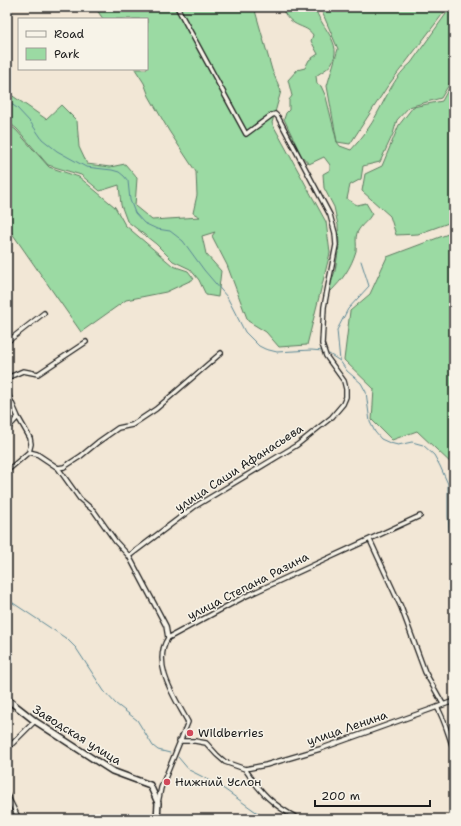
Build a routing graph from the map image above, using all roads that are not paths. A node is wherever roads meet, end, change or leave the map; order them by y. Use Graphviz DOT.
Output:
graph roads {
  1 [pos="177,7"];
  2 [pos="44,312"];
  3 [pos="7,342"];
  4 [pos="86,342"];
  5 [pos="221,352"];
  6 [pos="7,378"];
  7 [pos="7,392"];
  8 [pos="18,418"];
  9 [pos="7,429"];
  10 [pos="29,452"];
  11 [pos="58,468"];
  12 [pos="7,471"];
  13 [pos="420,516"];
  14 [pos="370,540"];
  15 [pos="129,556"];
  16 [pos="168,638"];
  17 [pos="7,700"];
  18 [pos="454,701"];
  19 [pos="443,704"];
  20 [pos="437,707"];
  21 [pos="35,721"];
  22 [pos="179,741"];
  23 [pos="7,749"];
  24 [pos="454,750"];
  25 [pos="245,769"];
  26 [pos="7,794"];
  27 [pos="158,803"];
  28 [pos="19,819"];
  29 [pos="157,819"];
  30 [pos="299,819"];
  1 -- 15 [label="street, улица Саши Афанасьева"];
  2 -- 3 [label="street"];
  4 -- 6 [label="street"];
  5 -- 11 [label="street"];
  7 -- 8 [label="street"];
  8 -- 9 [label="street"];
  8 -- 10 [label="street"];
  10 -- 11 [label="street"];
  10 -- 12 [label="street"];
  11 -- 15 [label="street"];
  13 -- 14 [label="street, улица Степана Разина"];
  14 -- 16 [label="street, улица Степана Разина"];
  14 -- 19 [label="street"];
  15 -- 16 [label="street"];
  16 -- 22 [label="street"];
  17 -- 21 [label="street, Заводская улица"];
  18 -- 19 [label="street, улица Ленина"];
  19 -- 20 [label="street, улица Ленина"];
  20 -- 24 [label="street"];
  20 -- 25 [label="street, улица Ленина"];
  21 -- 23 [label="street"];
  21 -- 27 [label="street, Заводская улица"];
  22 -- 25 [label="street"];
  22 -- 27 [label="street"];
  25 -- 30 [label="street"];
  26 -- 28 [label="street"];
  27 -- 29 [label="street, Заводская улица"];
}
